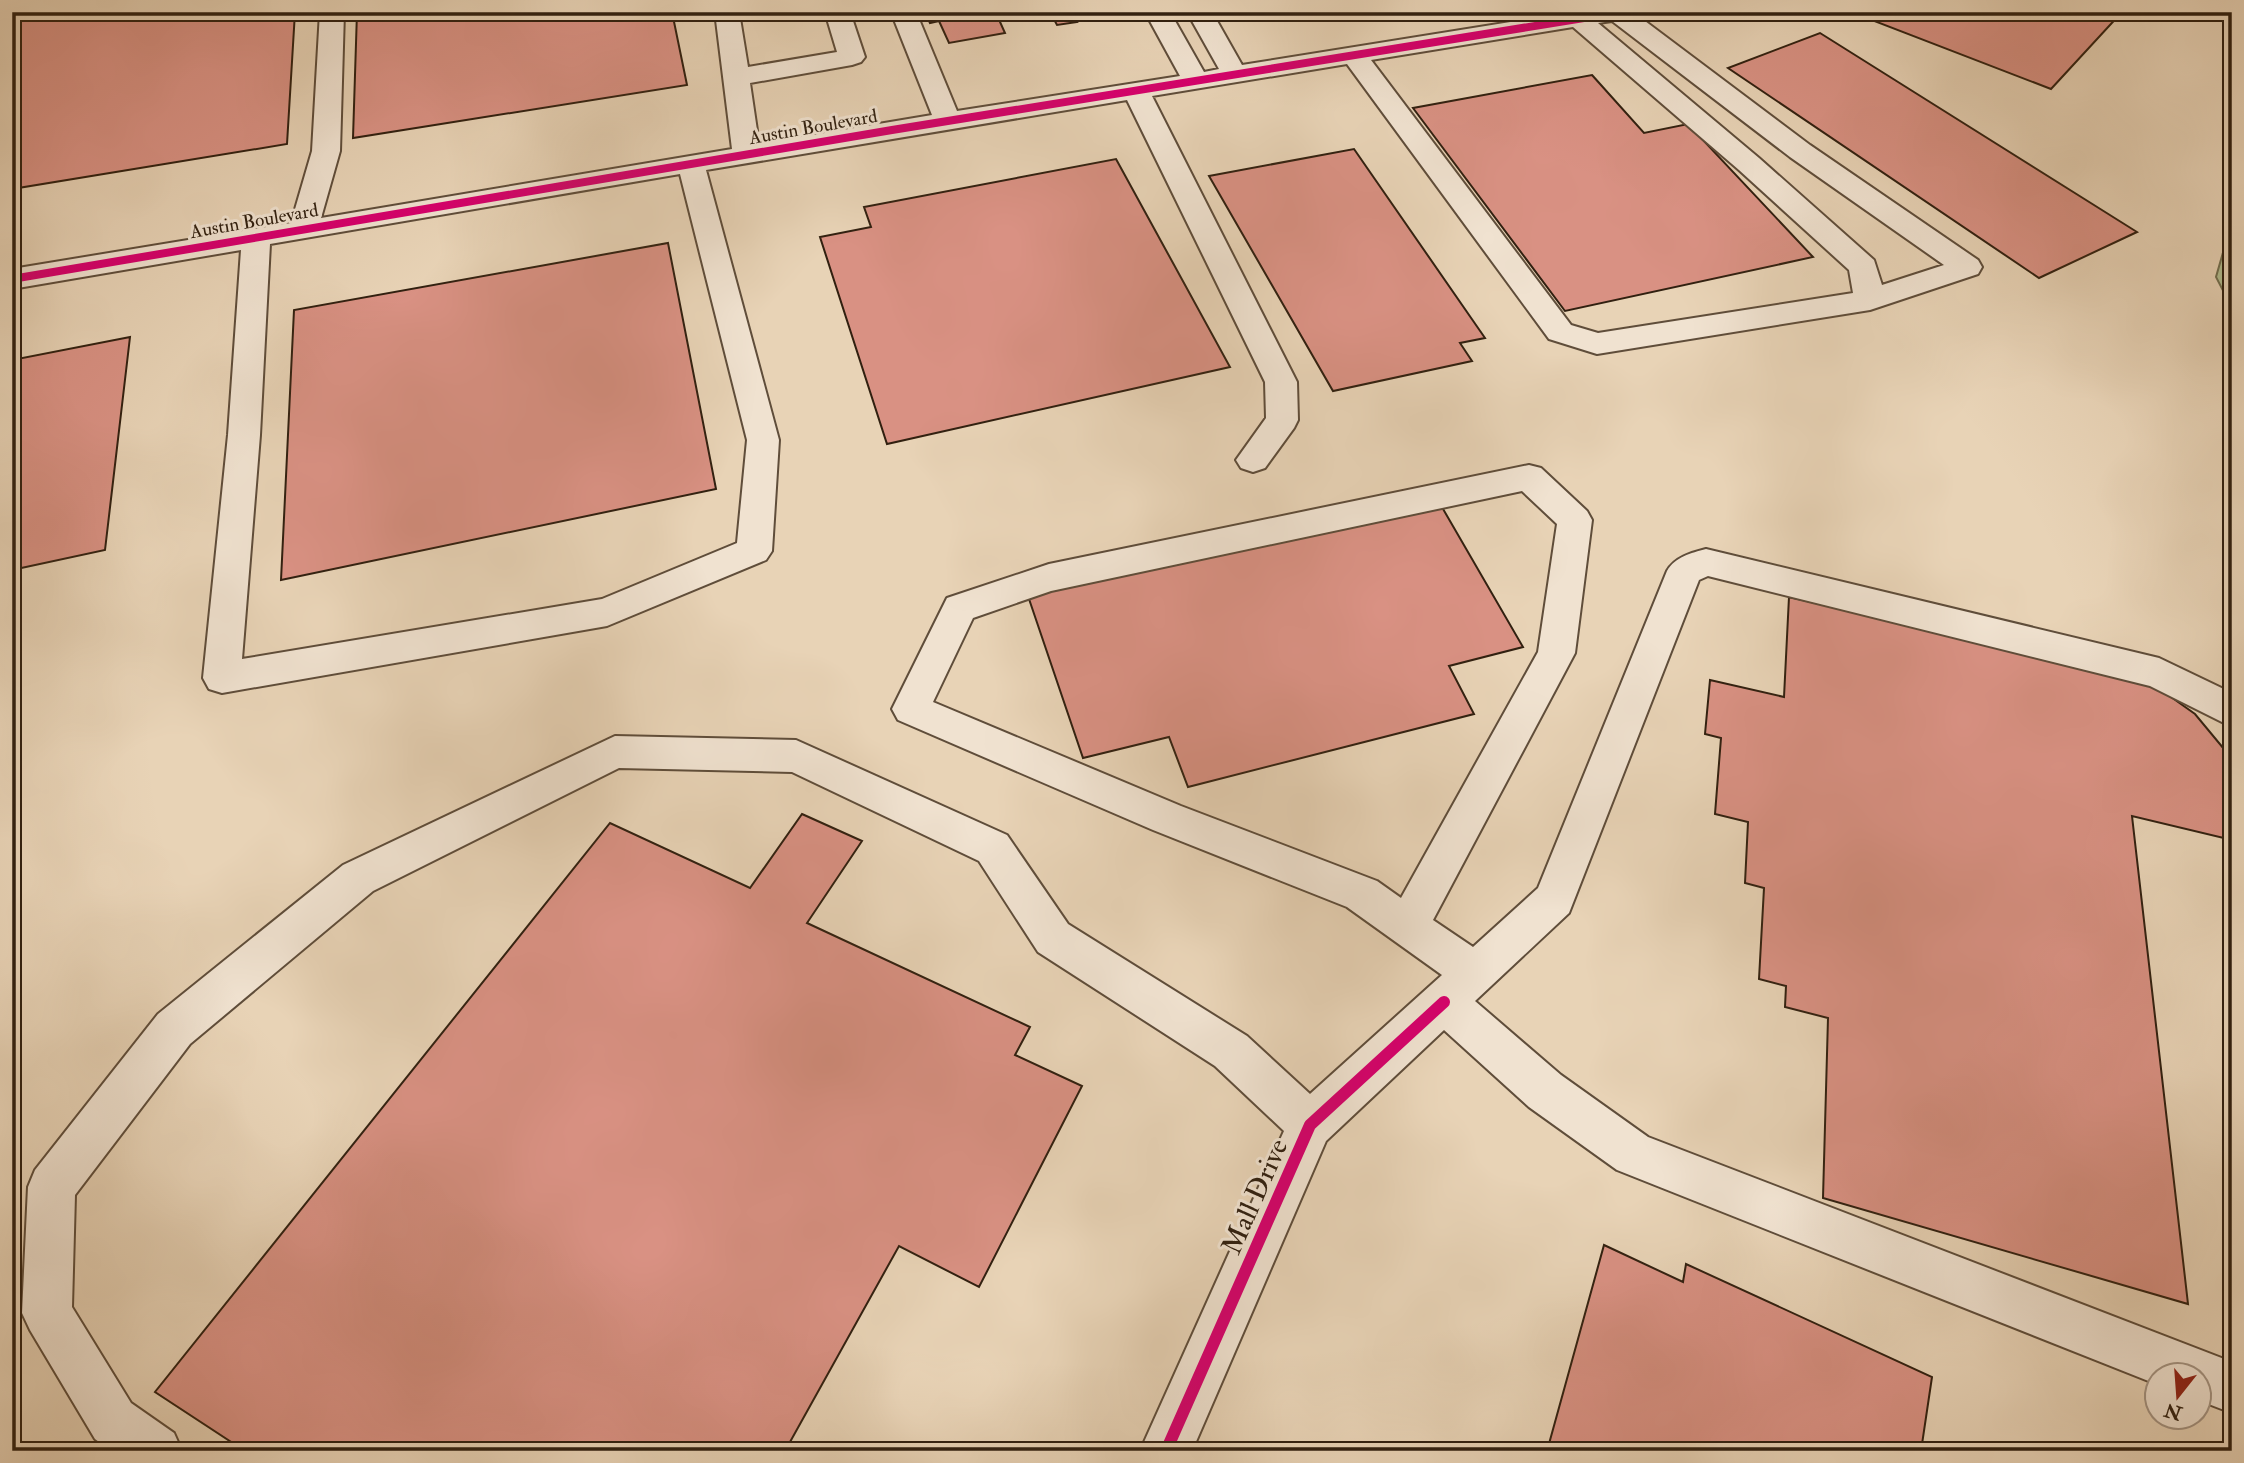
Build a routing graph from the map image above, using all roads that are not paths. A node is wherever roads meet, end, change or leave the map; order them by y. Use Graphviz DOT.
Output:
graph roads {
  1 [pos="332,12"];
  2 [pos="727,12"];
  3 [pos="837,12"];
  4 [pos="903,12"];
  5 [pos="1157,12"];
  6 [pos="1199,12"];
  7 [pos="1619,13"];
  8 [pos="1534,19"];
  9 [pos="1578,19"];
  10 [pos="1354,55"];
  11 [pos="1235,75"];
  12 [pos="737,77"];
  13 [pos="1196,81"];
  14 [pos="1136,91"];
  15 [pos="948,122"];
  16 [pos="747,155"];
  17 [pos="691,164"];
  18 [pos="303,229"];
  19 [pos="256,237"];
  20 [pos="12,279"];
  21 [pos="1870,300"];
  22 [pos="1253,460"];
  23 [pos="2232,711"];
  24 [pos="1408,926"];
  25 [pos="1459,988"];
  26 [pos="1310,1125"];
  27 [pos="2232,1388"];
  28 [pos="156,1451"];
  29 [pos="1166,1451"];
  1 -- 18 [label="street"];
  2 -- 12 [label="street"];
  3 -- 12 [label="street"];
  4 -- 15 [label="street"];
  5 -- 13 [label="street"];
  6 -- 11 [label="street"];
  7 -- 9 [label="street, Austin Boulevard"];
  7 -- 21 [label="street"];
  8 -- 9 [label="street, Austin Boulevard"];
  8 -- 10 [label="street, Austin Boulevard"];
  9 -- 21 [label="street"];
  10 -- 11 [label="street, Austin Boulevard"];
  10 -- 21 [label="street"];
  11 -- 13 [label="street, Austin Boulevard"];
  12 -- 16 [label="street"];
  13 -- 14 [label="street, Austin Boulevard"];
  14 -- 15 [label="street, Austin Boulevard"];
  14 -- 22 [label="street"];
  15 -- 16 [label="street, Austin Boulevard"];
  16 -- 17 [label="street, Austin Boulevard"];
  17 -- 18 [label="street, Austin Boulevard"];
  17 -- 19 [label="street"];
  18 -- 19 [label="street, Austin Boulevard"];
  19 -- 20 [label="street, Austin Boulevard"];
  23 -- 25 [label="street, Mall Drive"];
  24 -- 24 [label="street"];
  24 -- 25 [label="street"];
  25 -- 26 [label="street, Mall Drive"];
  25 -- 27 [label="street"];
  26 -- 28 [label="street"];
  26 -- 29 [label="street, Mall Drive"];
}
